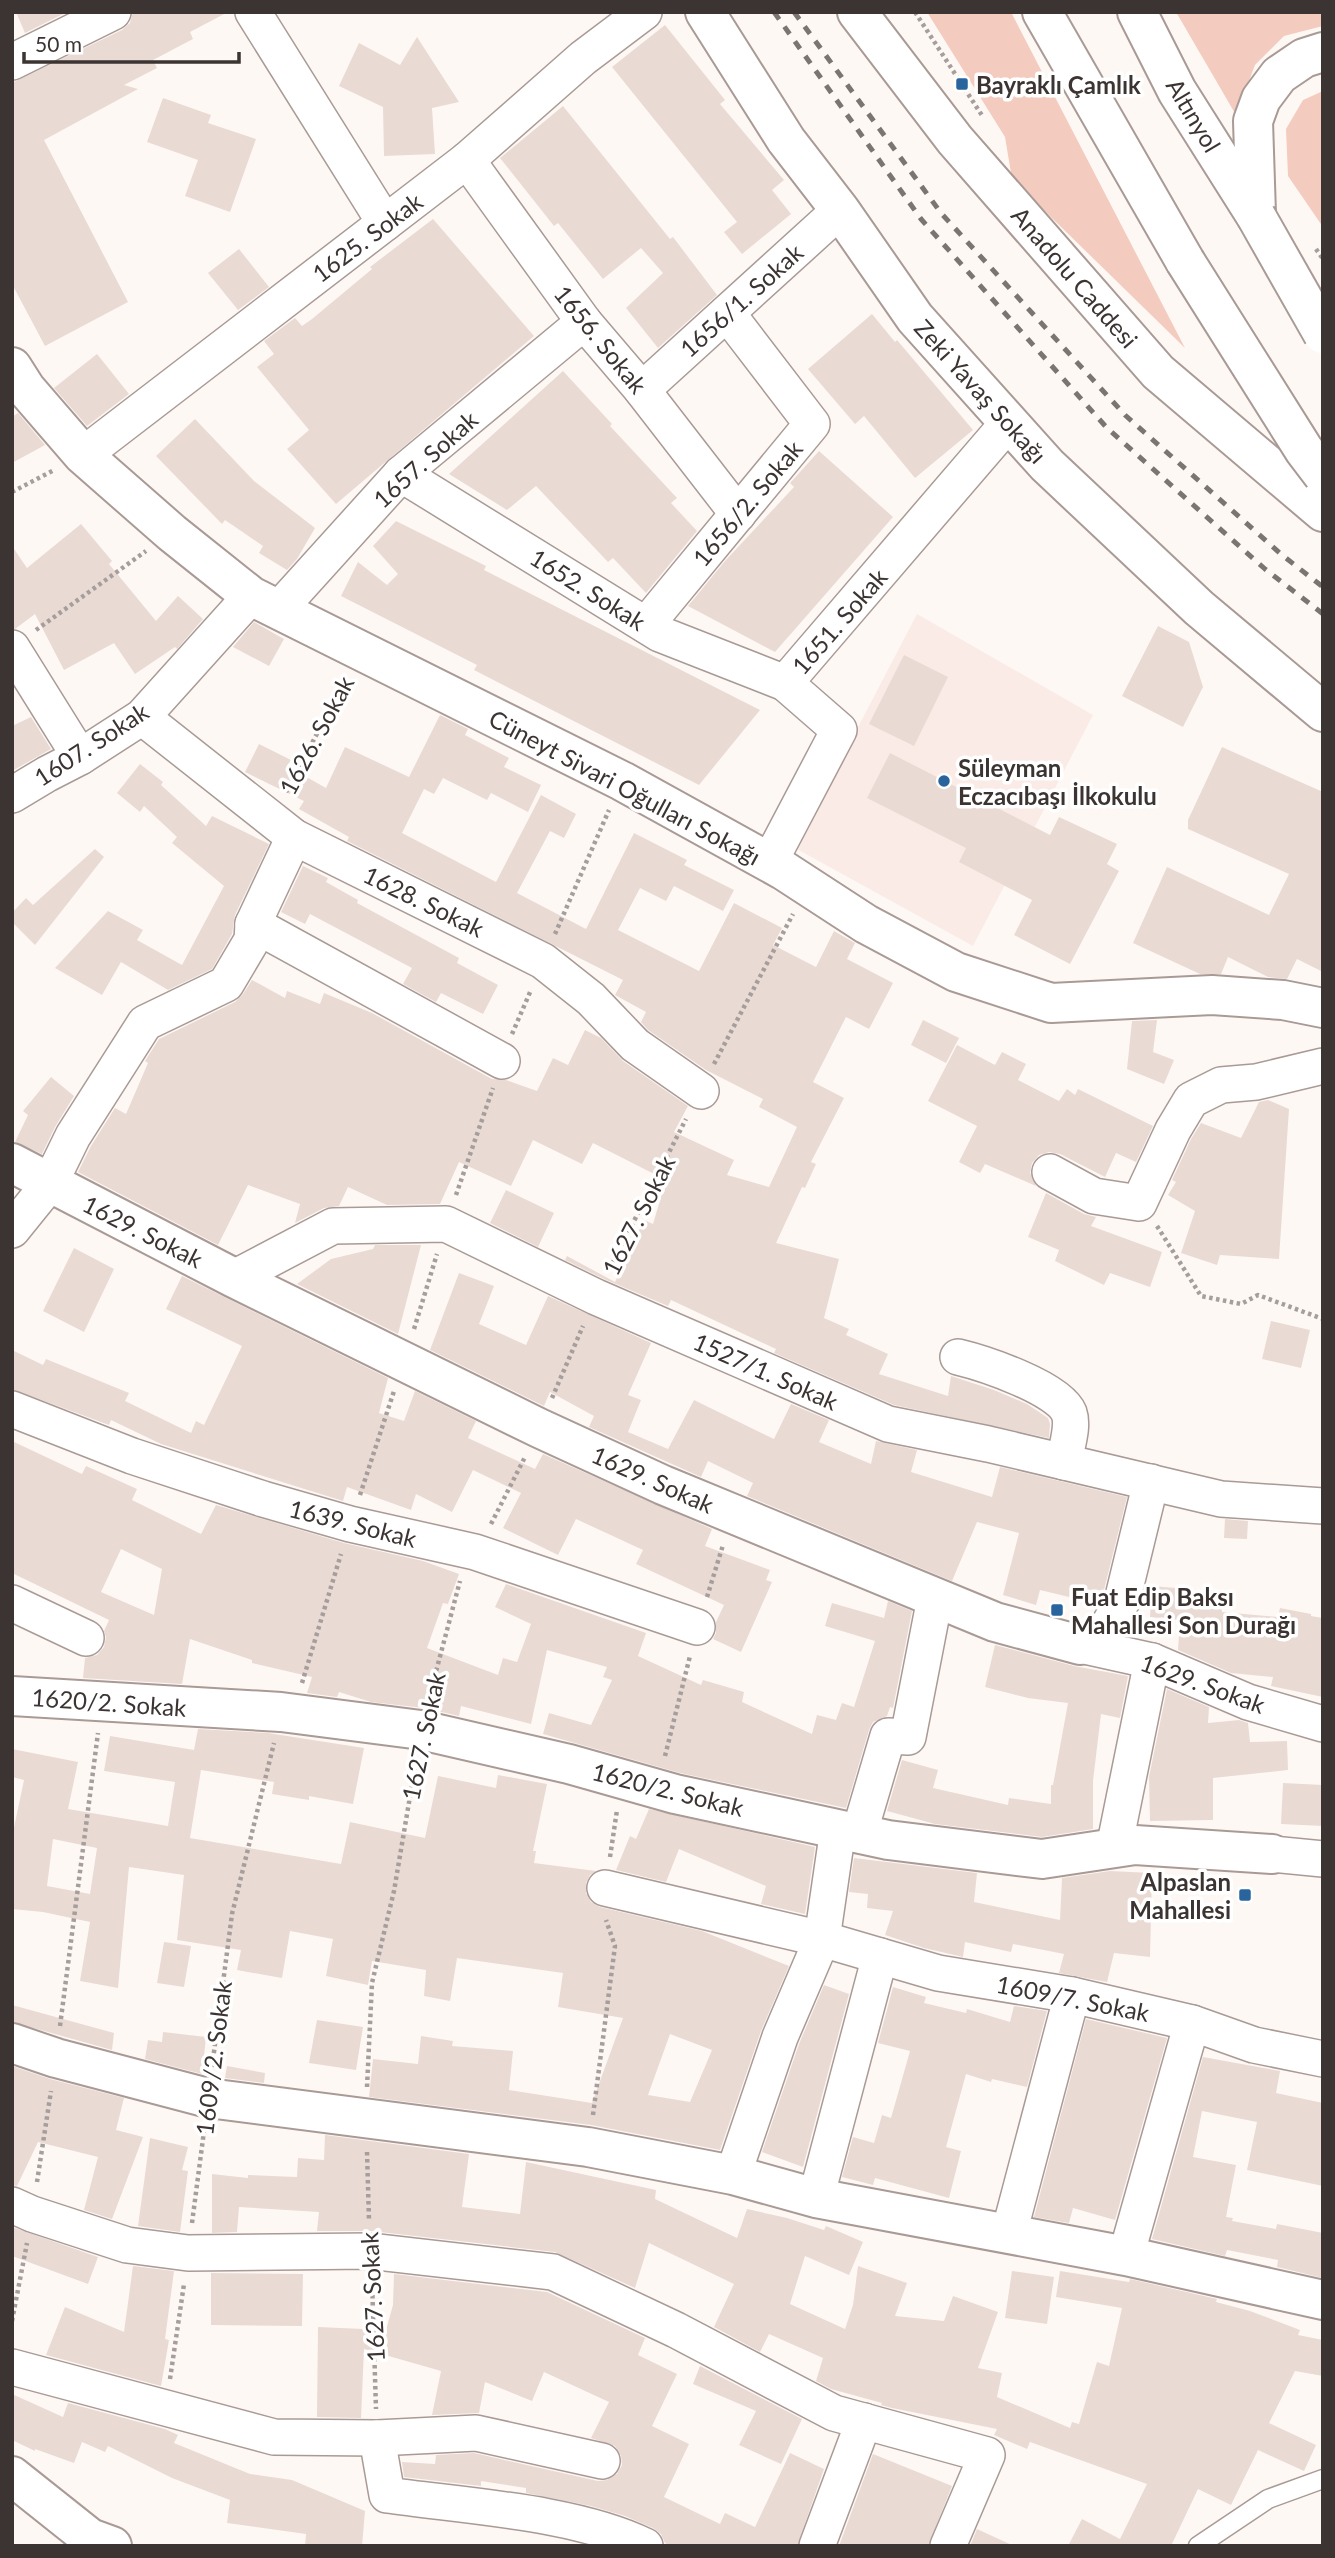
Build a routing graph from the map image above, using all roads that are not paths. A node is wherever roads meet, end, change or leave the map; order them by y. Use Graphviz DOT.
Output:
graph roads {
  1 [pos="113,12"];
  2 [pos="253,12"];
  3 [pos="645,12"];
  4 [pos="705,12"];
  5 [pos="857,12"];
  6 [pos="1042,12"];
  7 [pos="1067,12"];
  8 [pos="1137,12"];
  9 [pos="1323,52"];
  10 [pos="12,62"];
  11 [pos="467,160"];
  12 [pos="840,210"];
  13 [pos="1256,216"];
  14 [pos="385,223"];
  15 [pos="1185,261"];
  16 [pos="727,313"];
  17 [pos="584,322"];
  18 [pos="1323,334"];
  19 [pos="12,367"];
  20 [pos="642,390"];
  21 [pos="1009,422"];
  22 [pos="83,455"];
  23 [pos="401,474"];
  24 [pos="1323,474"];
  25 [pos="1323,512"];
  26 [pos="738,514"];
  27 [pos="265,602"];
  28 [pos="646,625"];
  29 [pos="19,642"];
  30 [pos="785,683"];
  31 [pos="1323,712"];
  32 [pos="142,717"];
  33 [pos="80,757"];
  34 [pos="12,796"];
  35 [pos="283,828"];
  36 [pos="769,863"];
  37 [pos="253,924"];
  38 [pos="1323,1008"];
  39 [pos="502,1061"];
  40 [pos="1323,1066"];
  41 [pos="701,1091"];
  42 [pos="12,1163"];
  43 [pos="1050,1172"];
  44 [pos="50,1183"];
  45 [pos="12,1230"];
  46 [pos="234,1278"];
  47 [pos="958,1357"];
  48 [pos="12,1409"];
  49 [pos="1063,1462"];
  50 [pos="1151,1482"];
  51 [pos="1323,1506"];
  52 [pos="935,1598"];
  53 [pos="12,1603"];
  54 [pos="698,1627"];
  55 [pos="86,1638"];
  56 [pos="1080,1645"];
  57 [pos="1152,1661"];
  58 [pos="12,1696"];
  59 [pos="1323,1724"];
  60 [pos="849,1831"];
  61 [pos="1114,1848"];
  62 [pos="1272,1854"];
  63 [pos="1323,1859"];
  64 [pos="605,1888"];
  65 [pos="822,1939"];
  66 [pos="880,1956"];
  67 [pos="1072,1995"];
  68 [pos="1192,2023"];
  69 [pos="12,2043"];
  70 [pos="1323,2059"];
  71 [pos="733,2175"];
  72 [pos="816,2198"];
  73 [pos="22,2209"];
  74 [pos="1009,2233"];
  75 [pos="1126,2256"];
  76 [pos="1323,2300"];
  77 [pos="12,2367"];
  78 [pos="864,2421"];
  79 [pos="377,2438"];
  80 [pos="602,2461"];
  81 [pos="12,2476"];
  82 [pos="1323,2479"];
  83 [pos="96,2543"];
  84 [pos="645,2546"];
  85 [pos="817,2546"];
  86 [pos="946,2546"];
  87 [pos="1198,2546"];
  1 -- 10 [label="street"];
  2 -- 14 [label="street"];
  3 -- 11 [label="street, 1625. Sokak"];
  4 -- 12 [label="main road, Zeki Yavaş Sokağı"];
  5 -- 25 [label="main road, Anadolu Caddesi"];
  6 -- 15 [label="main road"];
  7 -- 15 [label="main road"];
  8 -- 13 [label="main road, Altınyol"];
  9 -- 13 [label="main road"];
  11 -- 14 [label="street, 1625. Sokak"];
  11 -- 17 [label="street, 1656. Sokak"];
  12 -- 16 [label="street, 1656/1. Sokak"];
  12 -- 21 [label="main road, Zeki Yavaş Sokağı"];
  13 -- 18 [label="main road, bridge"];
  14 -- 22 [label="street, 1625. Sokak"];
  15 -- 24 [label="main road, bridge"];
  16 -- 20 [label="street, 1656/1. Sokak"];
  16 -- 26 [label="street, 1656/2. Sokak"];
  17 -- 20 [label="street, 1656. Sokak"];
  17 -- 23 [label="street, 1657. Sokak"];
  19 -- 22 [label="main road, Cüneyt Sivari Oğulları Sokağı"];
  20 -- 26 [label="street, 1656. Sokak"];
  21 -- 30 [label="street, 1651. Sokak"];
  21 -- 31 [label="main road, Zeki Yavaş Sokağı"];
  22 -- 27 [label="main road, Cüneyt Sivari Oğulları Sokağı"];
  23 -- 27 [label="street, 1657. Sokak"];
  23 -- 28 [label="street, 1652. Sokak"];
  26 -- 28 [label="street, 1656/2. Sokak"];
  27 -- 32 [label="street, 1607. Sokak"];
  27 -- 36 [label="main road, Cüneyt Sivari Oğulları Sokağı"];
  28 -- 30 [label="street, 1652. Sokak"];
  29 -- 33 [label="street"];
  30 -- 36 [label="street, 1651. Sokak"];
  32 -- 33 [label="street, 1607. Sokak"];
  32 -- 35 [label="street, 1628. Sokak"];
  33 -- 34 [label="street, 1607. Sokak"];
  35 -- 37 [label="street"];
  35 -- 41 [label="street, 1628. Sokak"];
  36 -- 38 [label="main road, Cüneyt Sivari Oğulları Sokağı"];
  37 -- 39 [label="street"];
  37 -- 44 [label="street"];
  40 -- 43 [label="street"];
  42 -- 44 [label="main road, 1629. Sokak"];
  44 -- 45 [label="street"];
  44 -- 46 [label="main road, 1629. Sokak"];
  46 -- 49 [label="street, 1527/1. Sokak"];
  46 -- 52 [label="main road, 1629. Sokak"];
  47 -- 49 [label="street"];
  48 -- 54 [label="street, 1639. Sokak"];
  49 -- 50 [label="street, 1527/1. Sokak"];
  50 -- 51 [label="street, 1527/1. Sokak"];
  50 -- 56 [label="street"];
  52 -- 56 [label="main road, 1629. Sokak"];
  52 -- 60 [label="street"];
  53 -- 55 [label="street"];
  56 -- 57 [label="street, 1629. Sokak"];
  57 -- 59 [label="street, 1629. Sokak"];
  57 -- 61 [label="street"];
  58 -- 60 [label="main road, 1620/2. Sokak"];
  60 -- 61 [label="main road, 1620/2. Sokak"];
  60 -- 65 [label="street"];
  61 -- 62 [label="main road, 1620/2. Sokak"];
  62 -- 63 [label="street, 1620/2. Sokak"];
  64 -- 65 [label="street, 1609/7. Sokak"];
  65 -- 66 [label="street, 1609/7. Sokak"];
  65 -- 71 [label="street"];
  66 -- 67 [label="street, 1609/7. Sokak"];
  66 -- 72 [label="street"];
  67 -- 68 [label="street, 1609/7. Sokak"];
  67 -- 74 [label="street"];
  68 -- 70 [label="street, 1609/7. Sokak"];
  68 -- 75 [label="street"];
  69 -- 71 [label="main road"];
  71 -- 72 [label="main road"];
  72 -- 74 [label="main road"];
  73 -- 78 [label="street"];
  74 -- 75 [label="main road"];
  75 -- 76 [label="main road"];
  77 -- 79 [label="street"];
  78 -- 85 [label="street"];
  78 -- 86 [label="street"];
  79 -- 80 [label="street"];
  79 -- 84 [label="street"];
  81 -- 83 [label="main road"];
  82 -- 87 [label="lane"];
}
